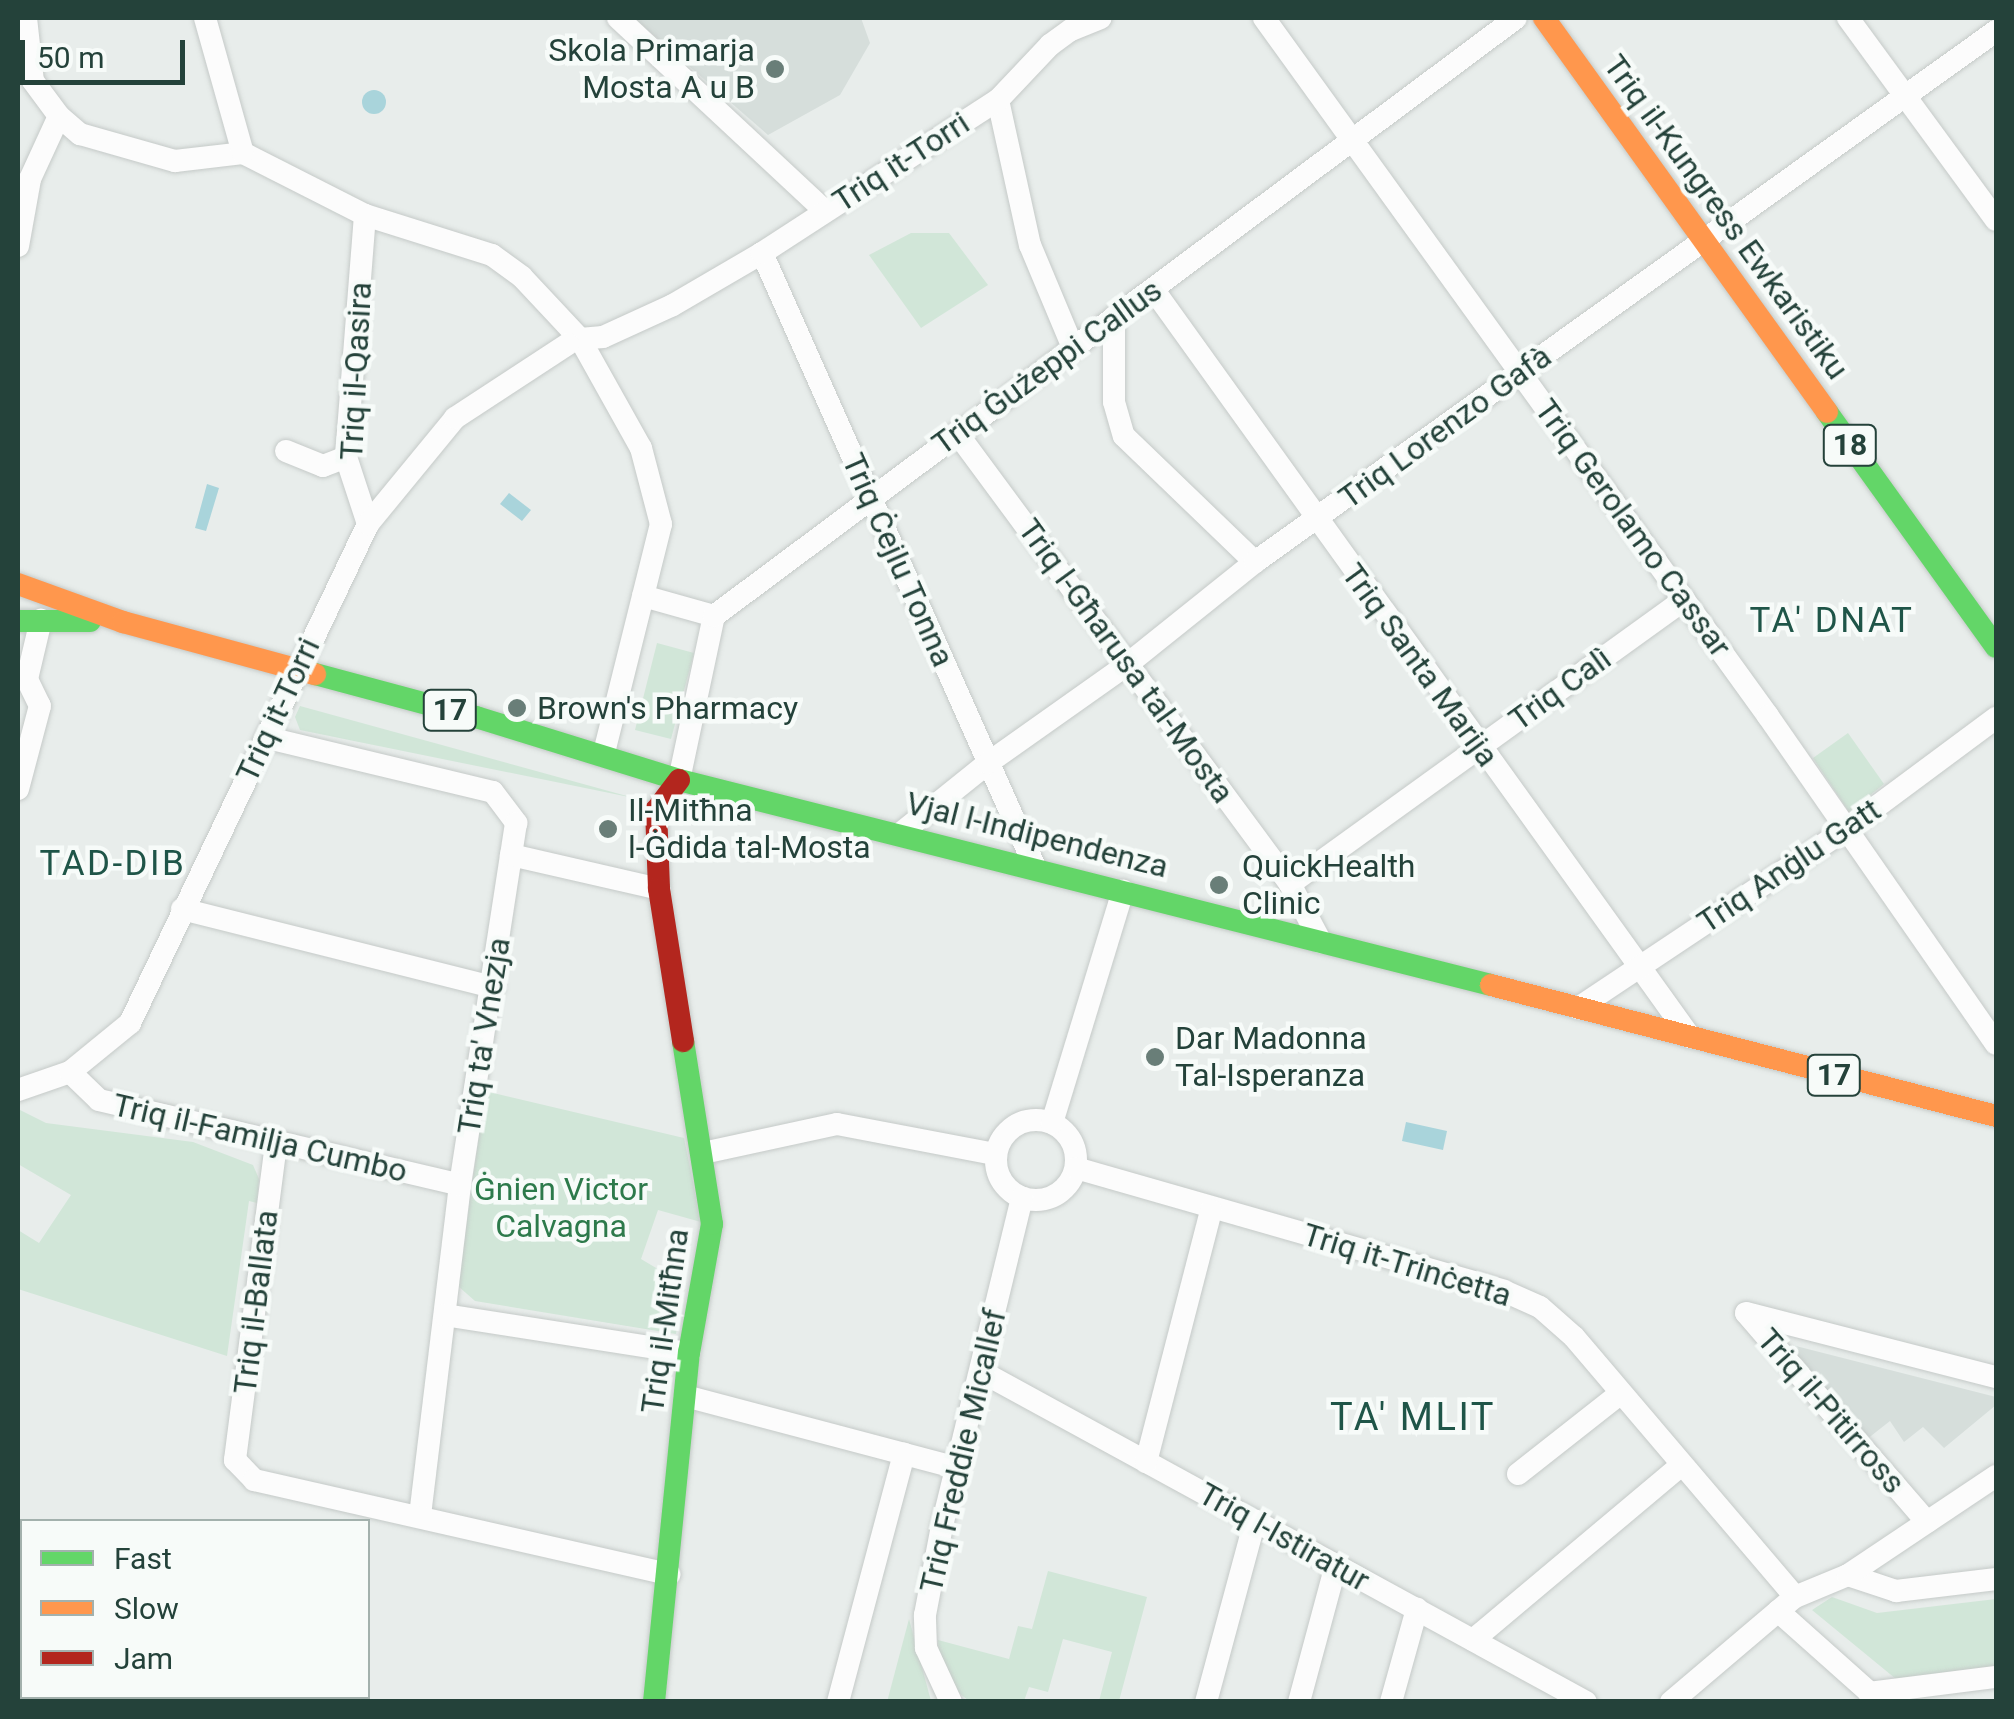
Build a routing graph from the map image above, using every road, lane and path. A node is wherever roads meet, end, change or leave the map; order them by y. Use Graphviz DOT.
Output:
graph roads {
  1 [pos="26,18"];
  2 [pos="205,18"];
  3 [pos="618,18"];
  4 [pos="1100,18"];
  5 [pos="1264,18"];
  6 [pos="1516,18"];
  7 [pos="1544,18"];
  8 [pos="1848,18"];
  9 [pos="1996,31"];
  10 [pos="25,78"];
  11 [pos="1906,97"];
  12 [pos="998,100"];
  13 [pos="59,116"];
  14 [pos="1352,142"];
  15 [pos="243,153"];
  16 [pos="824,210"];
  17 [pos="365,215"];
  18 [pos="1996,220"];
  19 [pos="1703,242"];
  20 [pos="18,246"];
  21 [pos="762,253"];
  22 [pos="1153,289"];
  23 [pos="1114,318"];
  24 [pos="574,342"];
  25 [pos="1073,348"];
  26 [pos="1521,371"];
  27 [pos="957,433"];
  28 [pos="286,451"];
  29 [pos="346,457"];
  30 [pos="870,498"];
  31 [pos="1316,522"];
  32 [pos="368,524"];
  33 [pos="1255,562"];
  34 [pos="18,584"];
  35 [pos="643,596"];
  36 [pos="1684,600"];
  37 [pos="714,616"];
  38 [pos="29,621"];
  39 [pos="123,622"];
  40 [pos="1996,647"];
  41 [pos="1129,664"];
  42 [pos="296,668"];
  43 [pos="22,678"];
  44 [pos="1996,718"];
  45 [pos="268,738"];
  46 [pos="1480,746"];
  47 [pos="603,756"];
  48 [pos="988,764"];
  49 [pos="679,780"];
  50 [pos="18,789"];
  51 [pos="1845,830"];
  52 [pos="901,833"];
  53 [pos="511,855"];
  54 [pos="1036,866"];
  55 [pos="1290,884"];
  56 [pos="659,889"];
  57 [pos="1123,891"];
  58 [pos="182,909"];
  59 [pos="1322,943"];
  60 [pos="1640,966"];
  61 [pos="492,987"];
  62 [pos="1578,1008"];
  63 [pos="1691,1039"];
  64 [pos="1996,1044"];
  65 [pos="70,1072"];
  66 [pos="18,1090"];
  67 [pos="1996,1096"];
  68 [pos="1987,1114"];
  69 [pos="1052,1122"];
  70 [pos="276,1144"];
  71 [pos="703,1153"];
  72 [pos="995,1154"];
  73 [pos="1076,1168"];
  74 [pos="460,1185"];
  75 [pos="1022,1198"];
  76 [pos="1211,1210"];
  77 [pos="446,1315"];
  78 [pos="690,1353"];
  79 [pos="982,1372"];
  80 [pos="1996,1377"];
  81 [pos="1620,1393"];
  82 [pos="685,1396"];
  83 [pos="904,1454"];
  84 [pos="1146,1462"];
  85 [pos="1680,1466"];
  86 [pos="957,1468"];
  87 [pos="1518,1474"];
  88 [pos="1996,1476"];
  89 [pos="420,1515"];
  90 [pos="1255,1521"];
  91 [pos="1927,1522"];
  92 [pos="1336,1565"];
  93 [pos="669,1574"];
  94 [pos="1848,1575"];
  95 [pos="1996,1579"];
  96 [pos="1786,1604"];
  97 [pos="1417,1609"];
  98 [pos="1473,1640"];
  99 [pos="1996,1677"];
  100 [pos="1874,1697"];
  101 [pos="654,1702"];
  102 [pos="838,1702"];
  103 [pos="950,1702"];
  104 [pos="1206,1702"];
  105 [pos="1299,1702"];
  106 [pos="1391,1702"];
  107 [pos="1586,1702"];
  108 [pos="1671,1702"];
  1 -- 10 [label="street"];
  2 -- 15 [label="street"];
  3 -- 16 [label="street"];
  4 -- 12 [label="street, Triq it-Torri"];
  5 -- 14 [label="street, Triq Gerolamo Cassar"];
  6 -- 14 [label="street, Triq Ġużeppi Callus"];
  7 -- 19 [label="main road, Triq il-Kungress Ewkaristiku / 18"];
  8 -- 11 [label="street"];
  9 -- 11 [label="street, Triq Lorenzo Gafà"];
  10 -- 13 [label="street"];
  11 -- 18 [label="street"];
  11 -- 19 [label="street, Triq Lorenzo Gafà"];
  12 -- 16 [label="street, Triq it-Torri"];
  12 -- 25 [label="street"];
  13 -- 15 [label="street"];
  13 -- 20 [label="street"];
  14 -- 22 [label="street, Triq Ġużeppi Callus"];
  14 -- 26 [label="street, Triq Gerolamo Cassar"];
  15 -- 17 [label="street"];
  16 -- 21 [label="street, Triq it-Torri"];
  17 -- 24 [label="street"];
  17 -- 29 [label="street, Triq il-Qasira"];
  19 -- 26 [label="street, Triq Lorenzo Gafà"];
  19 -- 40 [label="main road, Triq il-Kungress Ewkaristiku / 18"];
  21 -- 24 [label="street, Triq it-Torri"];
  21 -- 30 [label="street, Triq Ċejlu Tonna"];
  22 -- 23 [label="street, Triq Ġużeppi Callus"];
  22 -- 31 [label="street, Triq Santa Marija"];
  23 -- 25 [label="street, Triq Ġużeppi Callus"];
  23 -- 33 [label="street"];
  24 -- 32 [label="street, Triq it-Torri"];
  24 -- 35 [label="street"];
  25 -- 27 [label="street, Triq Ġużeppi Callus"];
  26 -- 31 [label="street, Triq Lorenzo Gafà"];
  26 -- 36 [label="street, Triq Gerolamo Cassar"];
  27 -- 30 [label="street, Triq Ġużeppi Callus"];
  27 -- 41 [label="street, Triq l-Għarusa tal-Mosta"];
  28 -- 29 [label="street"];
  29 -- 32 [label="street, Triq il-Qasira"];
  30 -- 37 [label="street, Triq Ġużeppi Callus"];
  30 -- 48 [label="street, Triq Ċejlu Tonna"];
  31 -- 33 [label="street, Triq Lorenzo Gafà"];
  31 -- 46 [label="street, Triq Santa Marija"];
  32 -- 42 [label="street, Triq it-Torri"];
  33 -- 41 [label="street, Triq Lorenzo Gafà"];
  34 -- 39 [label="main road, Vjal l-Indipendenza / 17"];
  35 -- 37 [label="street"];
  35 -- 47 [label="street"];
  36 -- 46 [label="street, Triq Calì"];
  36 -- 51 [label="street, Triq Gerolamo Cassar"];
  37 -- 49 [label="street"];
  38 -- 39 [label="main road, Vjal l-Indipendenza / 17"];
  38 -- 43 [label="street"];
  39 -- 42 [label="main road, Vjal l-Indipendenza / 17"];
  41 -- 48 [label="street, Triq Lorenzo Gafà"];
  41 -- 55 [label="street, Triq l-Għarusa tal-Mosta"];
  42 -- 45 [label="street, Triq it-Torri"];
  42 -- 47 [label="main road, Vjal l-Indipendenza / 17"];
  43 -- 50 [label="street"];
  44 -- 51 [label="street, Triq Anġlu Gatt"];
  45 -- 53 [label="street, Triq ta' Vnezja"];
  45 -- 58 [label="street, Triq it-Torri"];
  46 -- 55 [label="street, Triq Calì"];
  46 -- 60 [label="street, Triq Santa Marija"];
  47 -- 49 [label="main road, Vjal l-Indipendenza / 17"];
  48 -- 52 [label="street, Triq Lorenzo Gafà"];
  48 -- 54 [label="street, Triq Ċejlu Tonna"];
  49 -- 52 [label="main road, Vjal l-Indipendenza / 17"];
  49 -- 56 [label="main road, Triq il-Mitħna"];
  51 -- 60 [label="street, Triq Anġlu Gatt"];
  51 -- 64 [label="street, Triq Gerolamo Cassar"];
  52 -- 54 [label="main road, Vjal l-Indipendenza / 17"];
  53 -- 56 [label="street"];
  53 -- 61 [label="street, Triq ta' Vnezja"];
  54 -- 57 [label="main road, Vjal l-Indipendenza / 17"];
  55 -- 59 [label="street, Triq l-Għarusa tal-Mosta"];
  56 -- 71 [label="main road, Triq il-Mitħna"];
  57 -- 59 [label="main road, Vjal l-Indipendenza / 17"];
  57 -- 69 [label="street"];
  58 -- 61 [label="street"];
  58 -- 65 [label="street, Triq it-Torri"];
  59 -- 62 [label="main road, Vjal l-Indipendenza / 17"];
  60 -- 62 [label="street, Triq Anġlu Gatt"];
  60 -- 63 [label="street, Triq Santa Marija"];
  61 -- 74 [label="street, Triq ta' Vnezja"];
  62 -- 63 [label="main road, Vjal l-Indipendenza / 17"];
  63 -- 68 [label="main road, Vjal l-Indipendenza / 17"];
  65 -- 66 [label="street, Triq it-Torri"];
  65 -- 70 [label="street, Triq il-Familja Cumbo"];
  67 -- 68 [label="street"];
  69 -- 72 [label="street"];
  69 -- 73 [label="street"];
  70 -- 74 [label="street, Triq il-Familja Cumbo"];
  70 -- 89 [label="street, Triq il-Ballata"];
  71 -- 72 [label="street"];
  71 -- 78 [label="main road, Triq il-Mitħna"];
  72 -- 75 [label="street"];
  73 -- 75 [label="street"];
  73 -- 76 [label="street, Triq it-Trinċetta"];
  74 -- 77 [label="street, Triq ta' Vnezja"];
  75 -- 79 [label="street, Triq Freddie Micallef"];
  76 -- 81 [label="street, Triq it-Trinċetta"];
  76 -- 84 [label="street"];
  77 -- 78 [label="street"];
  77 -- 89 [label="street, Triq ta' Vnezja"];
  78 -- 82 [label="main road, Triq il-Mitħna"];
  79 -- 84 [label="street, Triq l-Istiratur"];
  79 -- 86 [label="street, Triq Freddie Micallef"];
  80 -- 91 [label="street, Triq il-Pitirross"];
  81 -- 85 [label="street, Triq it-Trinċetta"];
  81 -- 87 [label="street"];
  82 -- 83 [label="street"];
  82 -- 93 [label="main road, Triq il-Mitħna"];
  83 -- 86 [label="street"];
  83 -- 102 [label="street"];
  84 -- 90 [label="street, Triq l-Istiratur"];
  85 -- 96 [label="street, Triq it-Trinċetta"];
  85 -- 98 [label="street"];
  86 -- 103 [label="street, Triq Freddie Micallef"];
  88 -- 91 [label="street"];
  89 -- 93 [label="street"];
  90 -- 92 [label="street, Triq l-Istiratur"];
  90 -- 104 [label="street"];
  91 -- 94 [label="street"];
  92 -- 97 [label="street, Triq l-Istiratur"];
  92 -- 105 [label="street"];
  93 -- 101 [label="main road, Triq il-Mitħna"];
  94 -- 95 [label="street"];
  94 -- 96 [label="street"];
  96 -- 100 [label="street, Triq it-Trinċetta"];
  96 -- 108 [label="street"];
  97 -- 98 [label="street, Triq l-Istiratur"];
  97 -- 106 [label="street"];
  98 -- 107 [label="street, Triq l-Istiratur"];
  99 -- 100 [label="street"];
}
